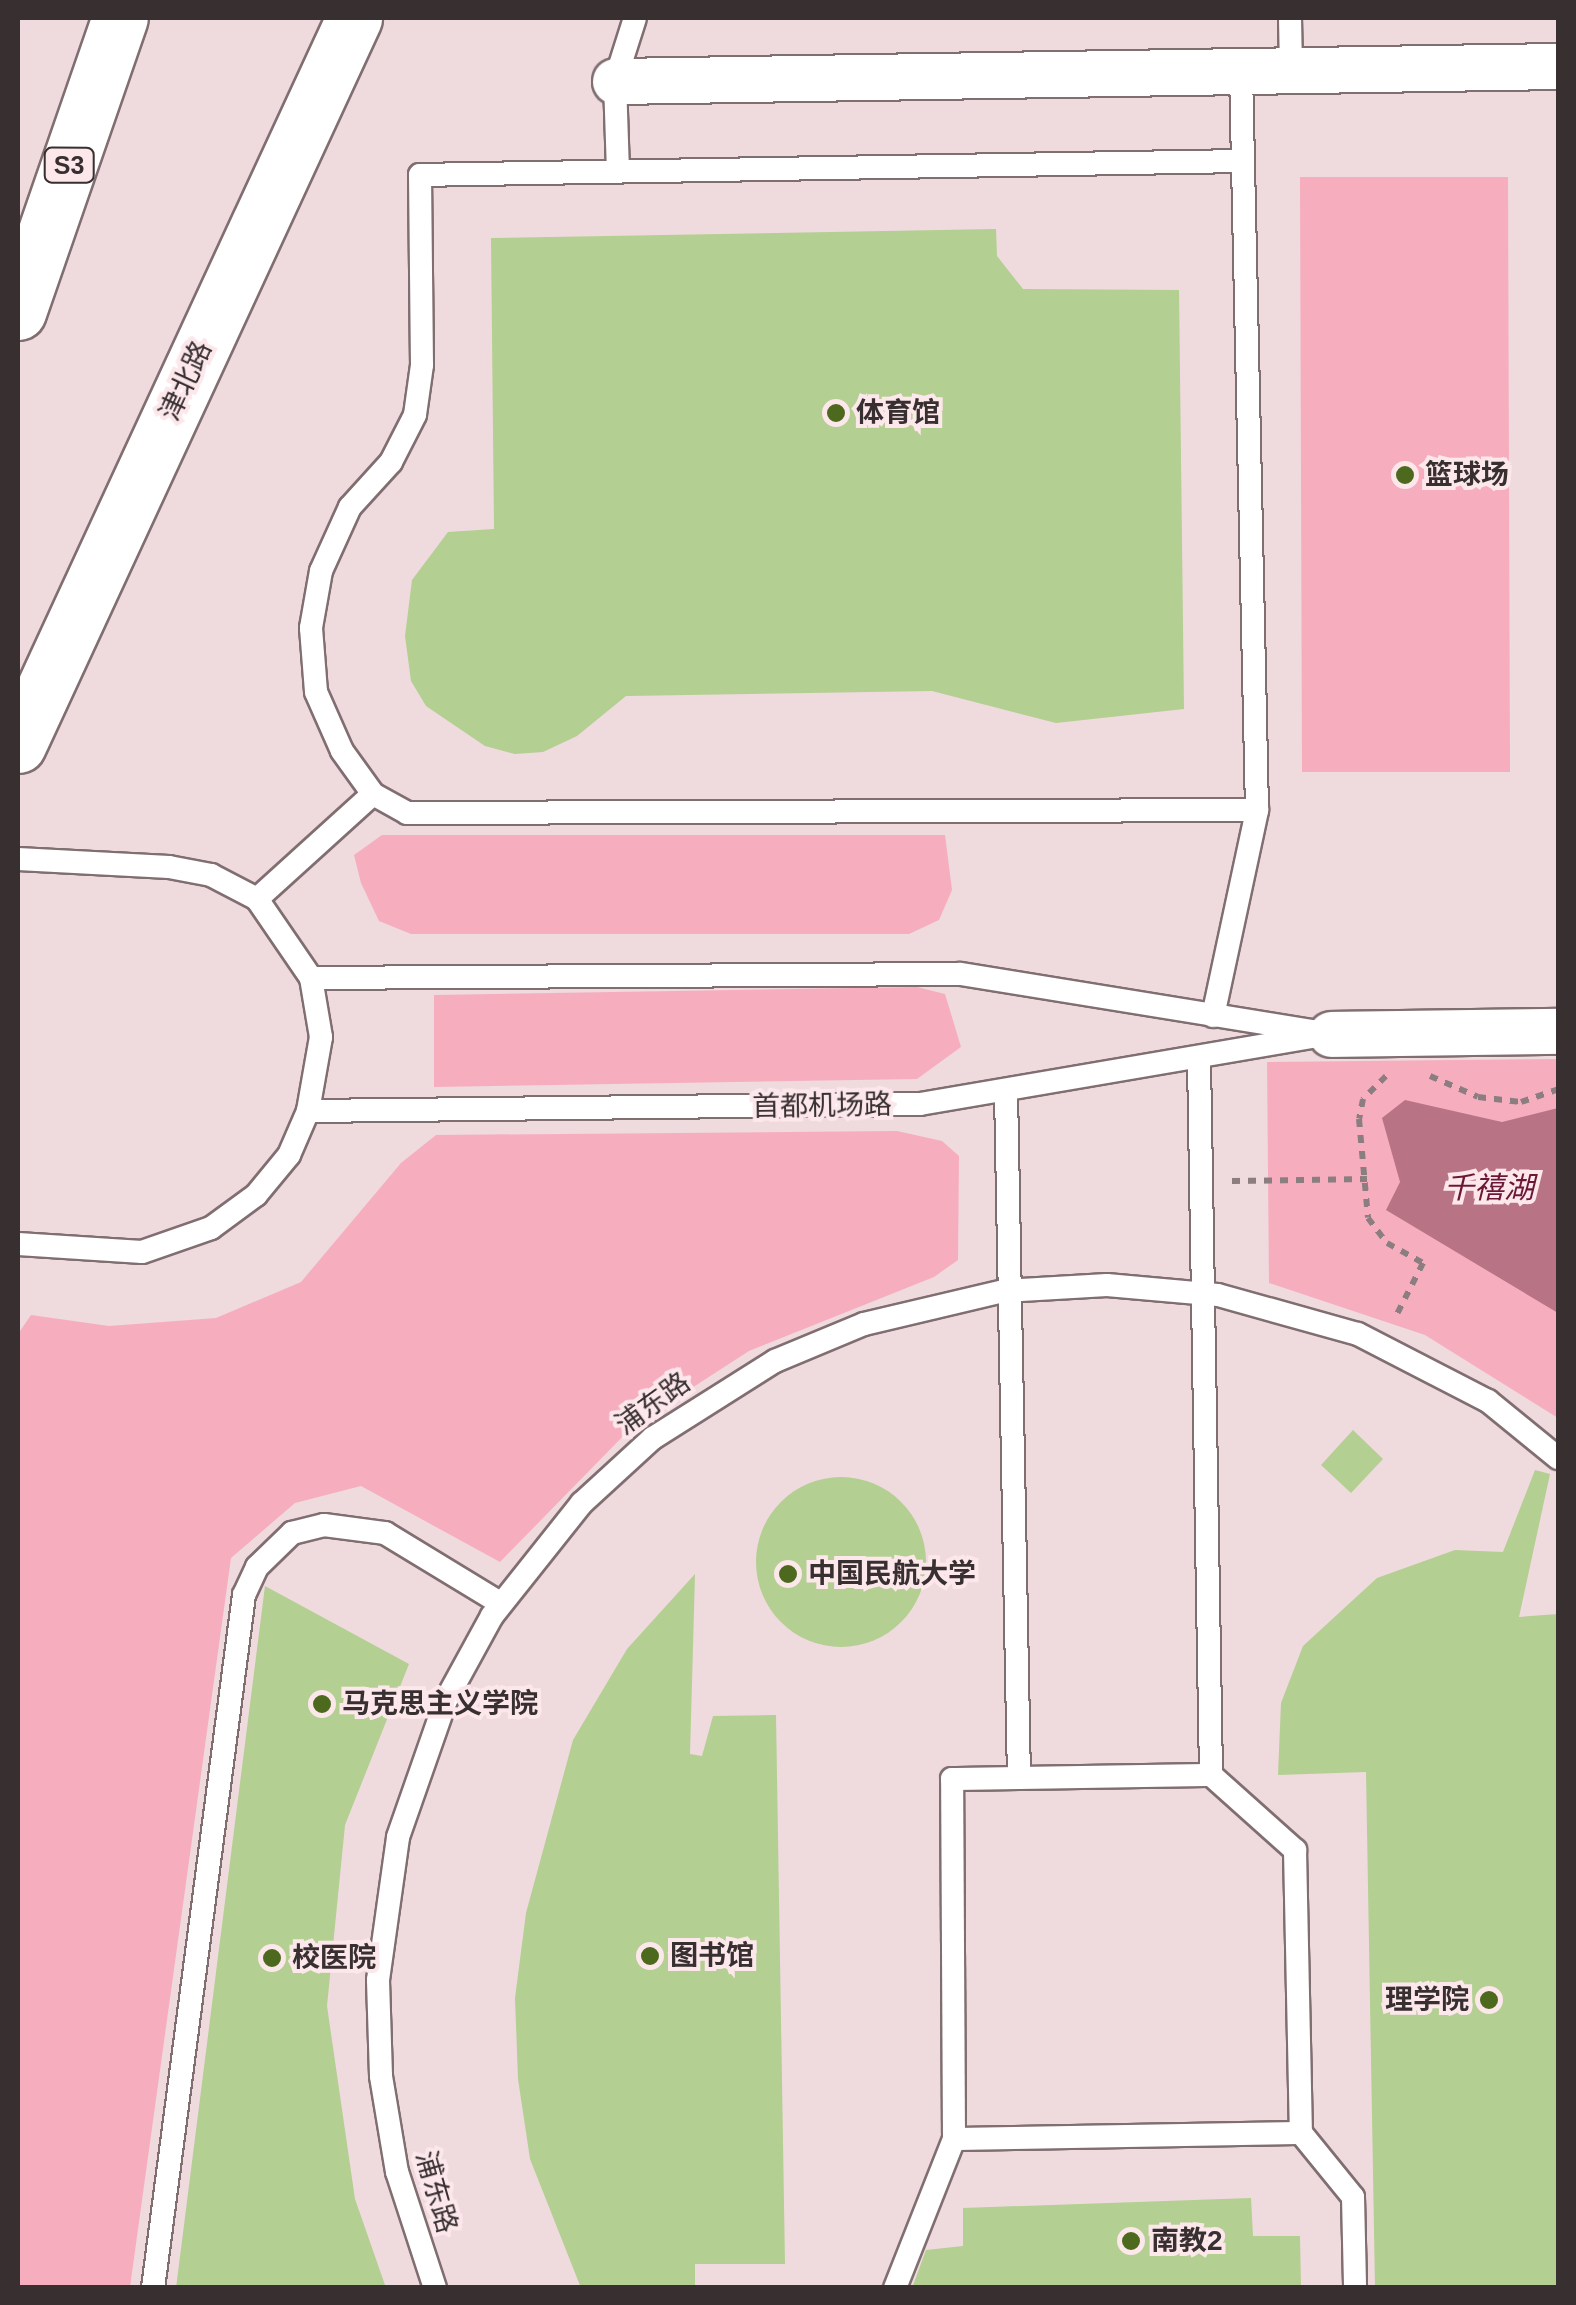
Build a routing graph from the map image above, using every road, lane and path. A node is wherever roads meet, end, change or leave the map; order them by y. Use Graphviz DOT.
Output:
graph roads {
  1 [pos="120,18"];
  2 [pos="354,18"];
  3 [pos="635,18"];
  4 [pos="1290,18"];
  5 [pos="1558,66"];
  6 [pos="1291,71"];
  7 [pos="1241,72"];
  8 [pos="616,81"];
  9 [pos="1244,161"];
  10 [pos="618,172"];
  11 [pos="18,312"];
  12 [pos="18,744"];
  13 [pos="374,794"];
  14 [pos="1257,810"];
  15 [pos="18,859"];
  16 [pos="257,899"];
  17 [pos="311,978"];
  18 [pos="1213,1016"];
  19 [pos="1558,1030"];
  20 [pos="1331,1034"];
  21 [pos="1198,1059"];
  22 [pos="1419,1069"];
  23 [pos="1395,1071"];
  24 [pos="1558,1089"];
  25 [pos="1006,1090"];
  26 [pos="308,1111"];
  27 [pos="1367,1179"];
  28 [pos="1201,1182"];
  29 [pos="18,1244"];
  30 [pos="1009,1290"];
  31 [pos="1203,1293"];
  32 [pos="1381,1346"];
  33 [pos="1558,1458"];
  34 [pos="500,1603"];
  35 [pos="1211,1775"];
  36 [pos="1019,1778"];
  37 [pos="1300,2133"];
  38 [pos="954,2139"];
  39 [pos="153,2288"];
  40 [pos="436,2288"];
  41 [pos="895,2288"];
  42 [pos="1355,2288"];
  1 -- 11 [label="main road, S3"];
  2 -- 12 [label="main road, 津北路"];
  3 -- 8 [label="lane"];
  4 -- 6 [label="lane"];
  5 -- 6 [label="street"];
  6 -- 7 [label="street"];
  7 -- 8 [label="street"];
  7 -- 9 [label="lane"];
  8 -- 10 [label="lane"];
  9 -- 10 [label="lane"];
  9 -- 14 [label="lane"];
  10 -- 13 [label="lane"];
  13 -- 14 [label="lane"];
  13 -- 16 [label="lane"];
  14 -- 18 [label="lane"];
  15 -- 16 [label="lane"];
  16 -- 17 [label="lane"];
  17 -- 18 [label="lane, 首都机场路"];
  17 -- 26 [label="lane"];
  18 -- 20 [label="lane, 首都机场路"];
  19 -- 20 [label="street, 首都机场路"];
  20 -- 21 [label="lane, 首都机场路"];
  21 -- 25 [label="lane, 首都机场路"];
  21 -- 28 [label="lane"];
  22 -- 24 [label="path"];
  23 -- 27 [label="path"];
  25 -- 26 [label="lane, 首都机场路"];
  25 -- 30 [label="lane"];
  26 -- 29 [label="lane"];
  27 -- 28 [label="path"];
  27 -- 32 [label="path"];
  28 -- 31 [label="lane"];
  30 -- 31 [label="lane, 浦东路"];
  30 -- 34 [label="lane, 浦东路"];
  30 -- 36 [label="lane"];
  31 -- 32 [label="lane, 浦东路"];
  31 -- 35 [label="lane"];
  32 -- 33 [label="lane, 浦东路"];
  34 -- 39 [label="lane"];
  34 -- 40 [label="lane, 浦东路"];
  35 -- 36 [label="lane"];
  35 -- 37 [label="lane"];
  36 -- 38 [label="lane"];
  37 -- 38 [label="lane"];
  37 -- 42 [label="lane"];
  38 -- 41 [label="lane"];
}
